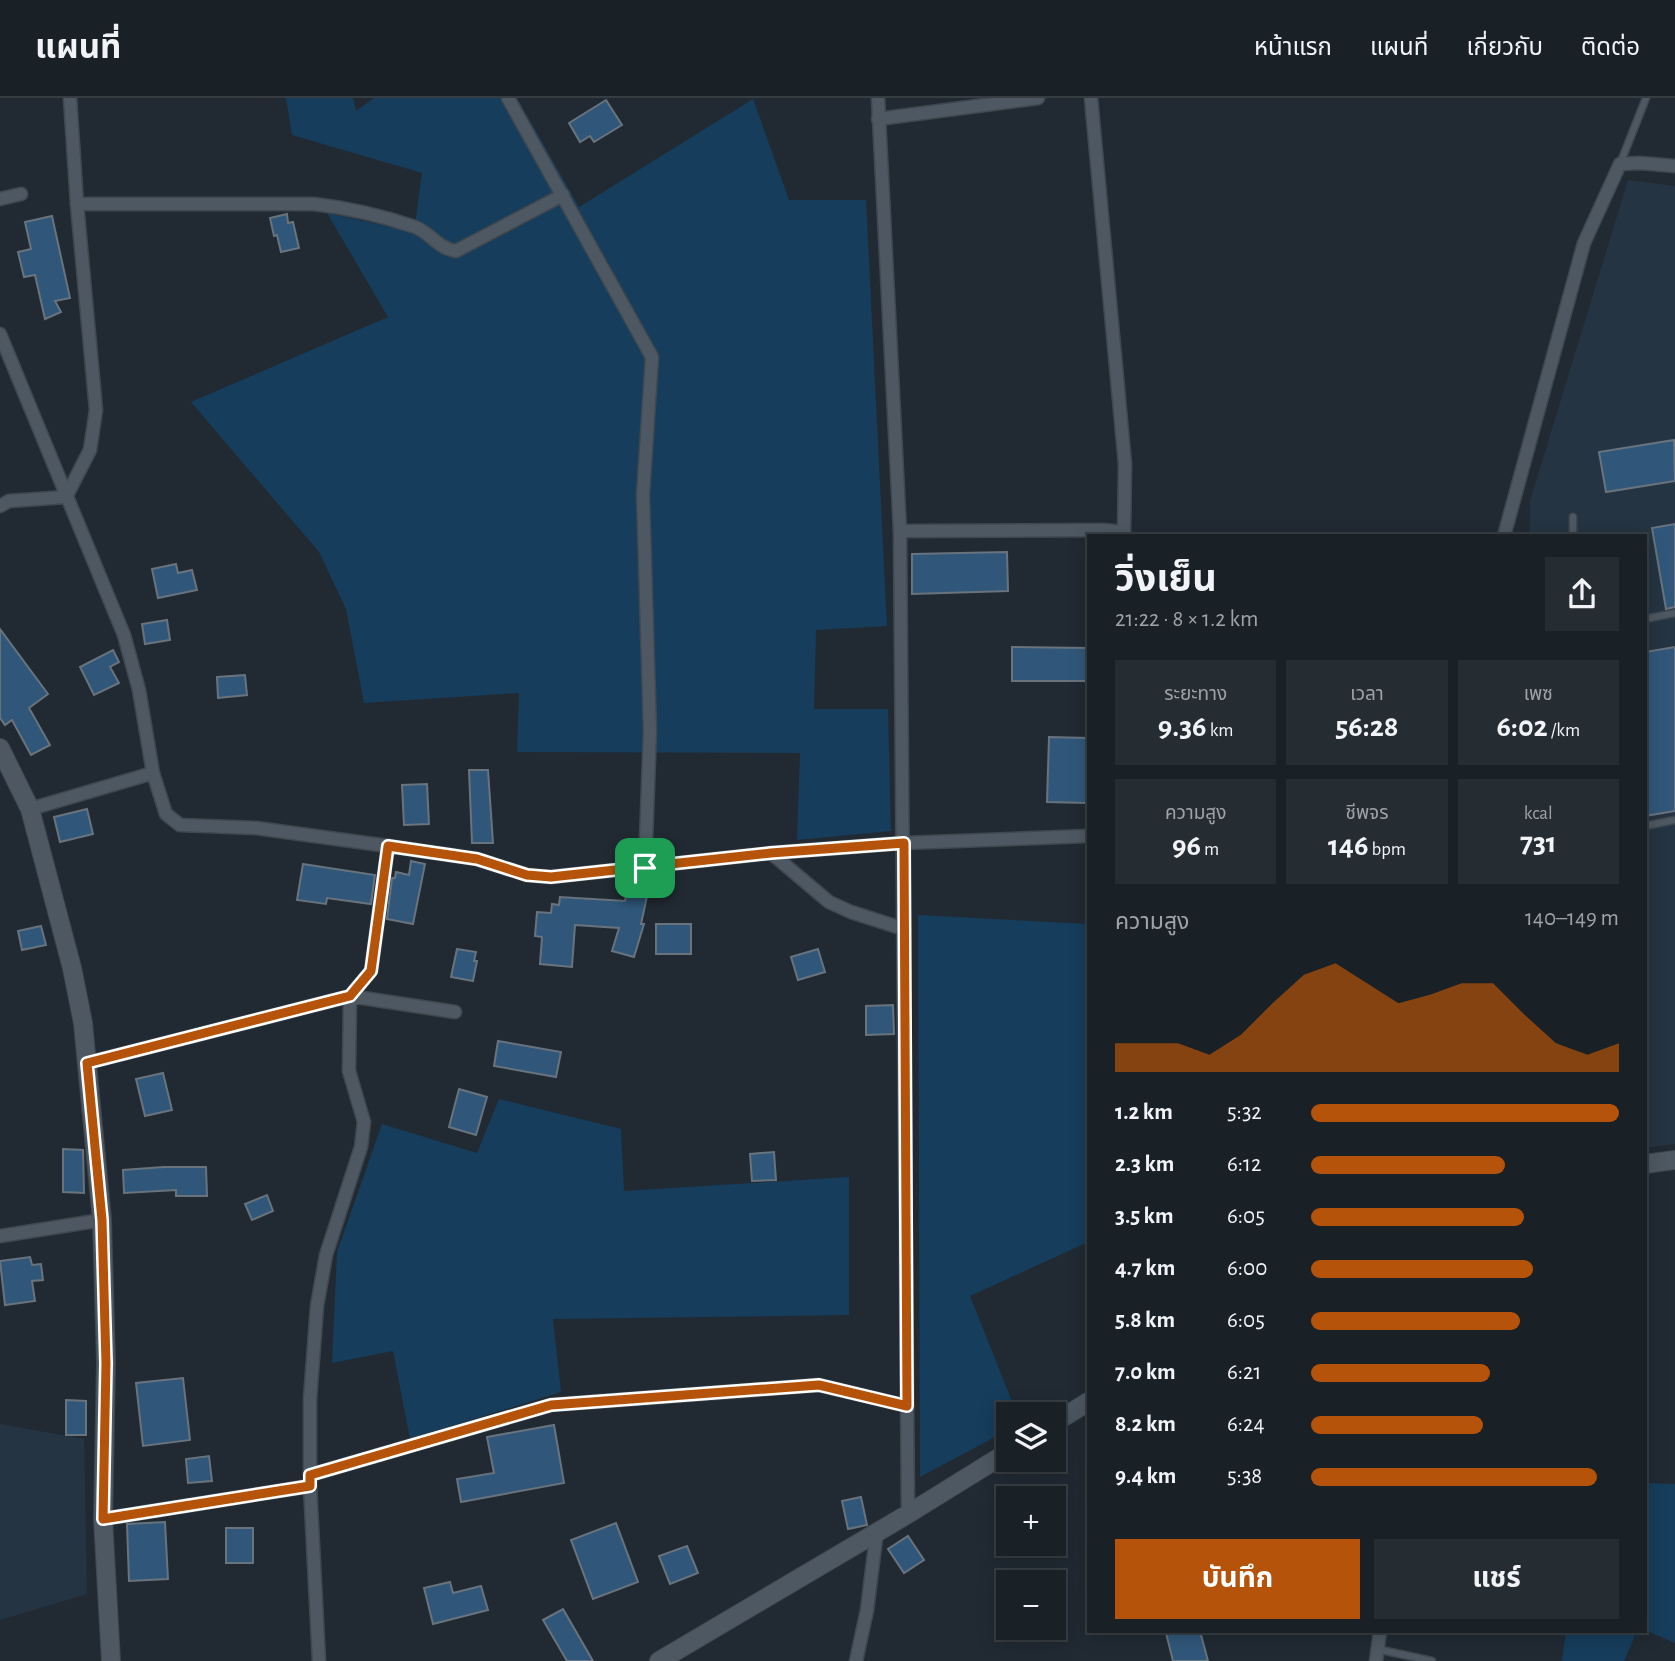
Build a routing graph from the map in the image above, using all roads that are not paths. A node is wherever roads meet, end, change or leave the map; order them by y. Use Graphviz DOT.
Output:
graph roads {
  1 [pos="70,98"];
  2 [pos="508,98"];
  3 [pos="878,98"];
  4 [pos="1038,98"];
  5 [pos="1091,98"];
  6 [pos="1646,98"];
  7 [pos="878,119"];
  8 [pos="1620,164"];
  9 [pos="1675,166"];
  10 [pos="21,194"];
  11 [pos="562,195"];
  12 [pos="0,199"];
  13 [pos="77,204"];
  14 [pos="0,334"];
  15 [pos="66,496"];
  16 [pos="0,506"];
  17 [pos="1573,517"];
  18 [pos="900,531"];
  19 [pos="1124,534"];
  20 [pos="1505,534"];
  21 [pos="1573,534"];
  22 [pos="1675,614"];
  23 [pos="1647,618"];
  24 [pos="0,748"];
  25 [pos="153,773"];
  26 [pos="30,808"];
  27 [pos="1675,820"];
  28 [pos="1647,826"];
  29 [pos="1087,836"];
  30 [pos="904,843"];
  31 [pos="388,846"];
  32 [pos="771,853"];
  33 [pos="645,868"];
  34 [pos="904,929"];
  35 [pos="350,996"];
  36 [pos="455,1013"];
  37 [pos="87,1063"];
  38 [pos="1675,1160"];
  39 [pos="1647,1164"];
  40 [pos="102,1220"];
  41 [pos="0,1236"];
  42 [pos="1087,1403"];
  43 [pos="907,1406"];
  44 [pos="1066,1416"];
  45 [pos="996,1459"];
  46 [pos="310,1480"];
  47 [pos="908,1514"];
  48 [pos="103,1519"];
  49 [pos="877,1531"];
  50 [pos="1380,1633"];
  51 [pos="1377,1655"];
  52 [pos="111,1661"];
  53 [pos="319,1661"];
  54 [pos="659,1661"];
  55 [pos="856,1661"];
  56 [pos="1433,1661"];
  1 -- 13 [label="street"];
  2 -- 11 [label="street"];
  3 -- 7 [label="street"];
  4 -- 7 [label="street"];
  5 -- 19 [label="street"];
  6 -- 8 [label="lane"];
  7 -- 18 [label="street"];
  8 -- 9 [label="street"];
  8 -- 20 [label="street"];
  10 -- 12 [label="street"];
  11 -- 13 [label="street"];
  11 -- 33 [label="street"];
  13 -- 15 [label="street"];
  14 -- 15 [label="street"];
  15 -- 16 [label="street"];
  15 -- 25 [label="street"];
  17 -- 21 [label="lane"];
  18 -- 19 [label="street"];
  18 -- 30 [label="street"];
  22 -- 23 [label="lane"];
  24 -- 26 [label="street"];
  25 -- 26 [label="street"];
  25 -- 31 [label="street"];
  26 -- 37 [label="street"];
  27 -- 28 [label="lane"];
  29 -- 30 [label="street"];
  30 -- 32 [label="street"];
  30 -- 34 [label="street"];
  31 -- 33 [label="street"];
  31 -- 35 [label="street"];
  32 -- 33 [label="street"];
  32 -- 34 [label="street"];
  34 -- 43 [label="street"];
  35 -- 36 [label="street"];
  35 -- 37 [label="street"];
  35 -- 46 [label="street"];
  37 -- 40 [label="street"];
  38 -- 39 [label="street"];
  40 -- 41 [label="street"];
  40 -- 48 [label="street"];
  42 -- 44 [label="street"];
  43 -- 46 [label="street"];
  43 -- 47 [label="street"];
  45 -- 47 [label="street"];
  46 -- 48 [label="street"];
  46 -- 53 [label="street"];
  47 -- 49 [label="street"];
  48 -- 52 [label="street"];
  49 -- 54 [label="street"];
  49 -- 55 [label="street"];
  50 -- 51 [label="street"];
  51 -- 56 [label="lane"];
}
